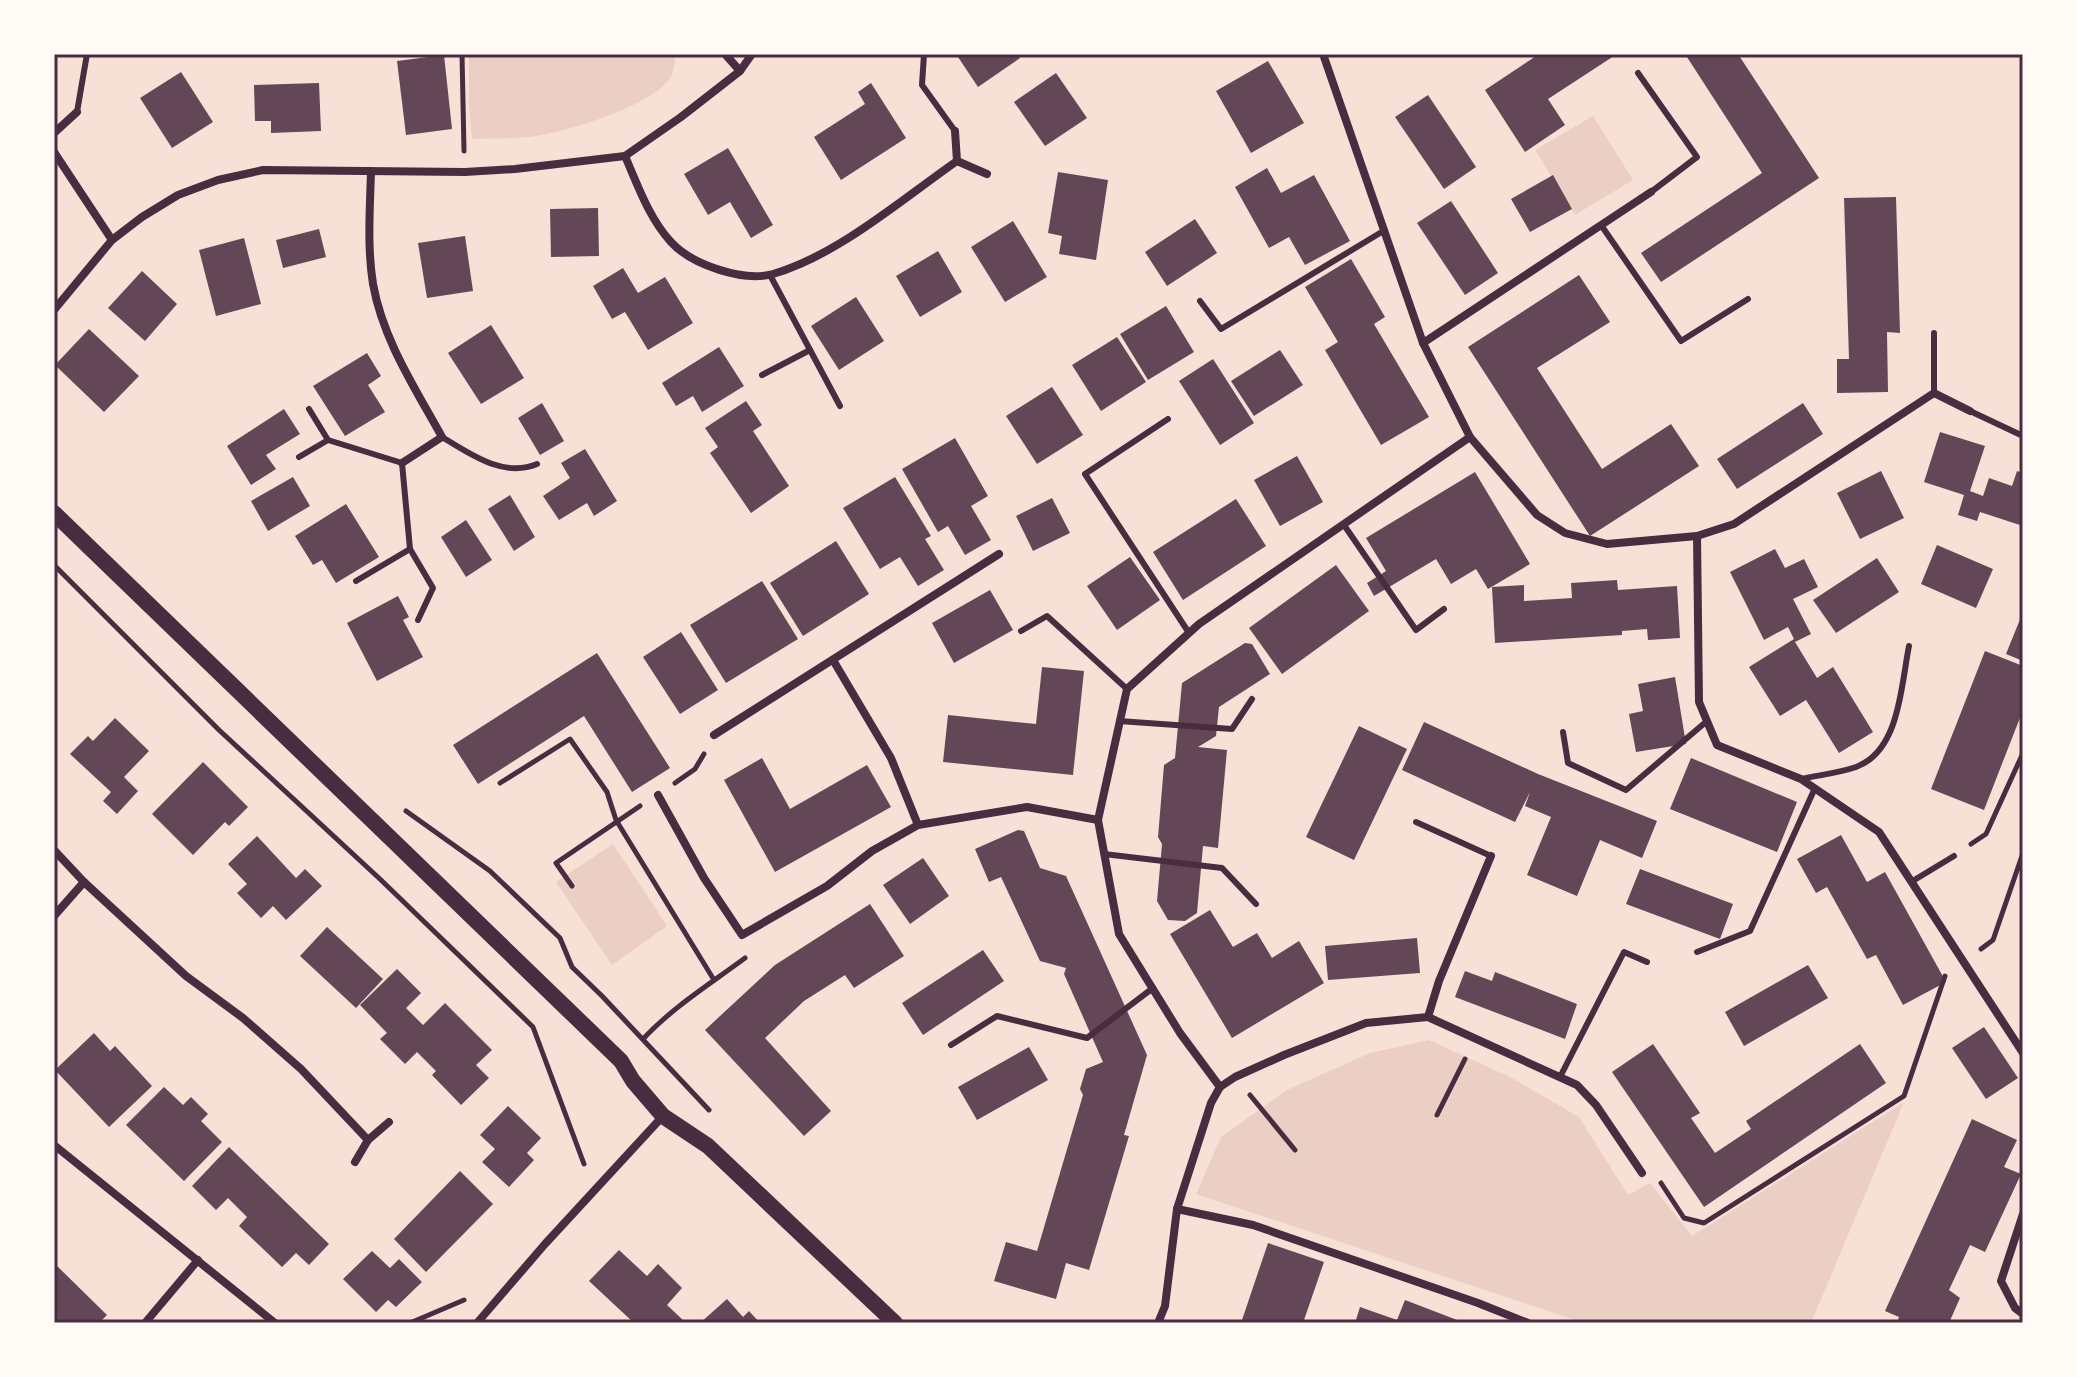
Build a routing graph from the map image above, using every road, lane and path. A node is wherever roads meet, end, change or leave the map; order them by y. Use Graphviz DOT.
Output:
graph roads {
  1 [pos="87,54"];
  2 [pos="462,54"];
  3 [pos="725,54"];
  4 [pos="752,54"];
  5 [pos="924,54"];
  6 [pos="1323,54"];
  7 [pos="740,71"];
  8 [pos="1638,73"];
  9 [pos="77,112"];
  10 [pos="955,131"];
  11 [pos="54,133"];
  12 [pos="54,152"];
  13 [pos="625,156"];
  14 [pos="957,161"];
  15 [pos="371,171"];
  16 [pos="465,172"];
  17 [pos="987,174"];
  18 [pos="1651,192"];
  19 [pos="1601,225"];
  20 [pos="1385,230"];
  21 [pos="112,240"];
  22 [pos="770,275"];
  23 [pos="1748,299"];
  24 [pos="1200,301"];
  25 [pos="54,310"];
  26 [pos="1934,333"];
  27 [pos="1423,343"];
  28 [pos="810,350"];
  29 [pos="762,375"];
  30 [pos="1934,393"];
  31 [pos="840,406"];
  32 [pos="309,409"];
  33 [pos="1970,411"];
  34 [pos="1168,419"];
  35 [pos="2023,436"];
  36 [pos="442,437"];
  37 [pos="1470,437"];
  38 [pos="328,440"];
  39 [pos="299,457"];
  40 [pos="402,463"];
  41 [pos="537,464"];
  42 [pos="54,513"];
  43 [pos="1344,525"];
  44 [pos="1697,536"];
  45 [pos="410,549"];
  46 [pos="999,554"];
  47 [pos="54,565"];
  48 [pos="356,581"];
  49 [pos="1444,609"];
  50 [pos="418,620"];
  51 [pos="1021,631"];
  52 [pos="1189,633"];
  53 [pos="1909,646"];
  54 [pos="833,660"];
  55 [pos="1127,689"];
  56 [pos="1252,699"];
  57 [pos="1119,721"];
  58 [pos="1707,721"];
  59 [pos="1563,732"];
  60 [pos="714,735"];
  61 [pos="2023,753"];
  62 [pos="1801,779"];
  63 [pos="500,783"];
  64 [pos="1815,788"];
  65 [pos="658,795"];
  66 [pos="616,820"];
  67 [pos="1098,820"];
  68 [pos="1416,822"];
  69 [pos="918,825"];
  70 [pos="54,850"];
  71 [pos="2023,853"];
  72 [pos="1104,854"];
  73 [pos="1491,856"];
  74 [pos="1954,856"];
  75 [pos="84,882"];
  76 [pos="1911,882"];
  77 [pos="572,886"];
  78 [pos="1256,904"];
  79 [pos="54,916"];
  80 [pos="742,935"];
  81 [pos="1954,949"];
  82 [pos="1697,952"];
  83 [pos="1647,962"];
  84 [pos="1962,962"];
  85 [pos="714,980"];
  86 [pos="1153,988"];
  87 [pos="1428,1017"];
  88 [pos="643,1039"];
  89 [pos="1476,1039"];
  90 [pos="951,1045"];
  91 [pos="2023,1053"];
  92 [pos="1235,1077"];
  93 [pos="1560,1077"];
  94 [pos="1220,1087"];
  95 [pos="1437,1115"];
  96 [pos="663,1116"];
  97 [pos="389,1122"];
  98 [pos="368,1140"];
  99 [pos="54,1145"];
  100 [pos="1295,1150"];
  101 [pos="355,1162"];
  102 [pos="584,1164"];
  103 [pos="1642,1173"];
  104 [pos="1177,1209"];
  105 [pos="2023,1214"];
  106 [pos="198,1260"];
  107 [pos="505,1290"];
  108 [pos="2023,1314"];
  109 [pos="145,1323"];
  110 [pos="275,1323"];
  111 [pos="410,1323"];
  112 [pos="477,1323"];
  113 [pos="895,1323"];
  114 [pos="1158,1323"];
  115 [pos="1528,1323"];
  1 -- 9 [label="lane"];
  2 -- 16 [label="path"];
  3 -- 7 [label="street"];
  4 -- 7 [label="street"];
  5 -- 10 [label="lane"];
  6 -- 20 [label="street"];
  7 -- 13 [label="street"];
  8 -- 18 [label="lane"];
  9 -- 11 [label="street"];
  10 -- 14 [label="street"];
  12 -- 21 [label="street"];
  13 -- 16 [label="street"];
  13 -- 22 [label="street"];
  14 -- 17 [label="street"];
  14 -- 22 [label="street"];
  15 -- 16 [label="street"];
  15 -- 21 [label="street"];
  15 -- 36 [label="street"];
  18 -- 19 [label="street"];
  19 -- 23 [label="lane"];
  19 -- 27 [label="street"];
  20 -- 24 [label="lane"];
  20 -- 27 [label="street"];
  21 -- 25 [label="street"];
  22 -- 28 [label="lane"];
  26 -- 30 [label="lane"];
  27 -- 37 [label="street"];
  28 -- 29 [label="lane"];
  28 -- 31 [label="lane"];
  30 -- 33 [label="street"];
  30 -- 44 [label="street"];
  32 -- 38 [label="lane"];
  33 -- 35 [label="lane"];
  34 -- 52 [label="lane"];
  36 -- 40 [label="street"];
  36 -- 41 [label="lane"];
  37 -- 43 [label="street"];
  37 -- 44 [label="street"];
  38 -- 39 [label="lane"];
  38 -- 40 [label="lane"];
  40 -- 45 [label="lane"];
  42 -- 96 [label="main road"];
  43 -- 49 [label="lane"];
  43 -- 52 [label="street"];
  44 -- 58 [label="street"];
  45 -- 48 [label="lane"];
  45 -- 50 [label="lane"];
  46 -- 54 [label="street"];
  47 -- 102 [label="path"];
  51 -- 55 [label="lane"];
  52 -- 55 [label="street"];
  53 -- 62 [label="lane"];
  54 -- 60 [label="street"];
  54 -- 69 [label="street"];
  55 -- 57 [label="street"];
  56 -- 57 [label="lane"];
  57 -- 67 [label="street"];
  58 -- 59 [label="lane"];
  58 -- 62 [label="street"];
  60 -- 65 [label="path"];
  61 -- 74 [label="path"];
  62 -- 64 [label="street"];
  63 -- 66 [label="path"];
  64 -- 76 [label="street"];
  64 -- 82 [label="lane"];
  65 -- 66 [label="path"];
  65 -- 80 [label="street"];
  66 -- 77 [label="path"];
  66 -- 85 [label="path"];
  67 -- 69 [label="street"];
  67 -- 72 [label="street"];
  68 -- 73 [label="lane"];
  69 -- 80 [label="street"];
  70 -- 75 [label="street"];
  71 -- 84 [label="path"];
  72 -- 78 [label="lane"];
  72 -- 86 [label="street"];
  73 -- 87 [label="street"];
  74 -- 76 [label="lane"];
  75 -- 79 [label="street"];
  75 -- 98 [label="street"];
  76 -- 81 [label="street"];
  80 -- 85 [label="path"];
  81 -- 84 [label="street"];
  81 -- 103 [label="path"];
  83 -- 93 [label="lane"];
  84 -- 91 [label="street"];
  85 -- 88 [label="path"];
  86 -- 90 [label="lane"];
  86 -- 94 [label="street"];
  87 -- 89 [label="street"];
  87 -- 92 [label="street"];
  89 -- 93 [label="street"];
  89 -- 95 [label="path"];
  92 -- 94 [label="street"];
  92 -- 100 [label="path"];
  93 -- 103 [label="street"];
  94 -- 104 [label="street"];
  96 -- 107 [label="street"];
  96 -- 113 [label="main road"];
  97 -- 98 [label="street"];
  98 -- 101 [label="street"];
  99 -- 106 [label="street"];
  104 -- 114 [label="street"];
  104 -- 115 [label="street"];
  105 -- 108 [label="street"];
  106 -- 109 [label="street"];
  106 -- 110 [label="street"];
  107 -- 111 [label="path"];
  107 -- 112 [label="street"];
}
